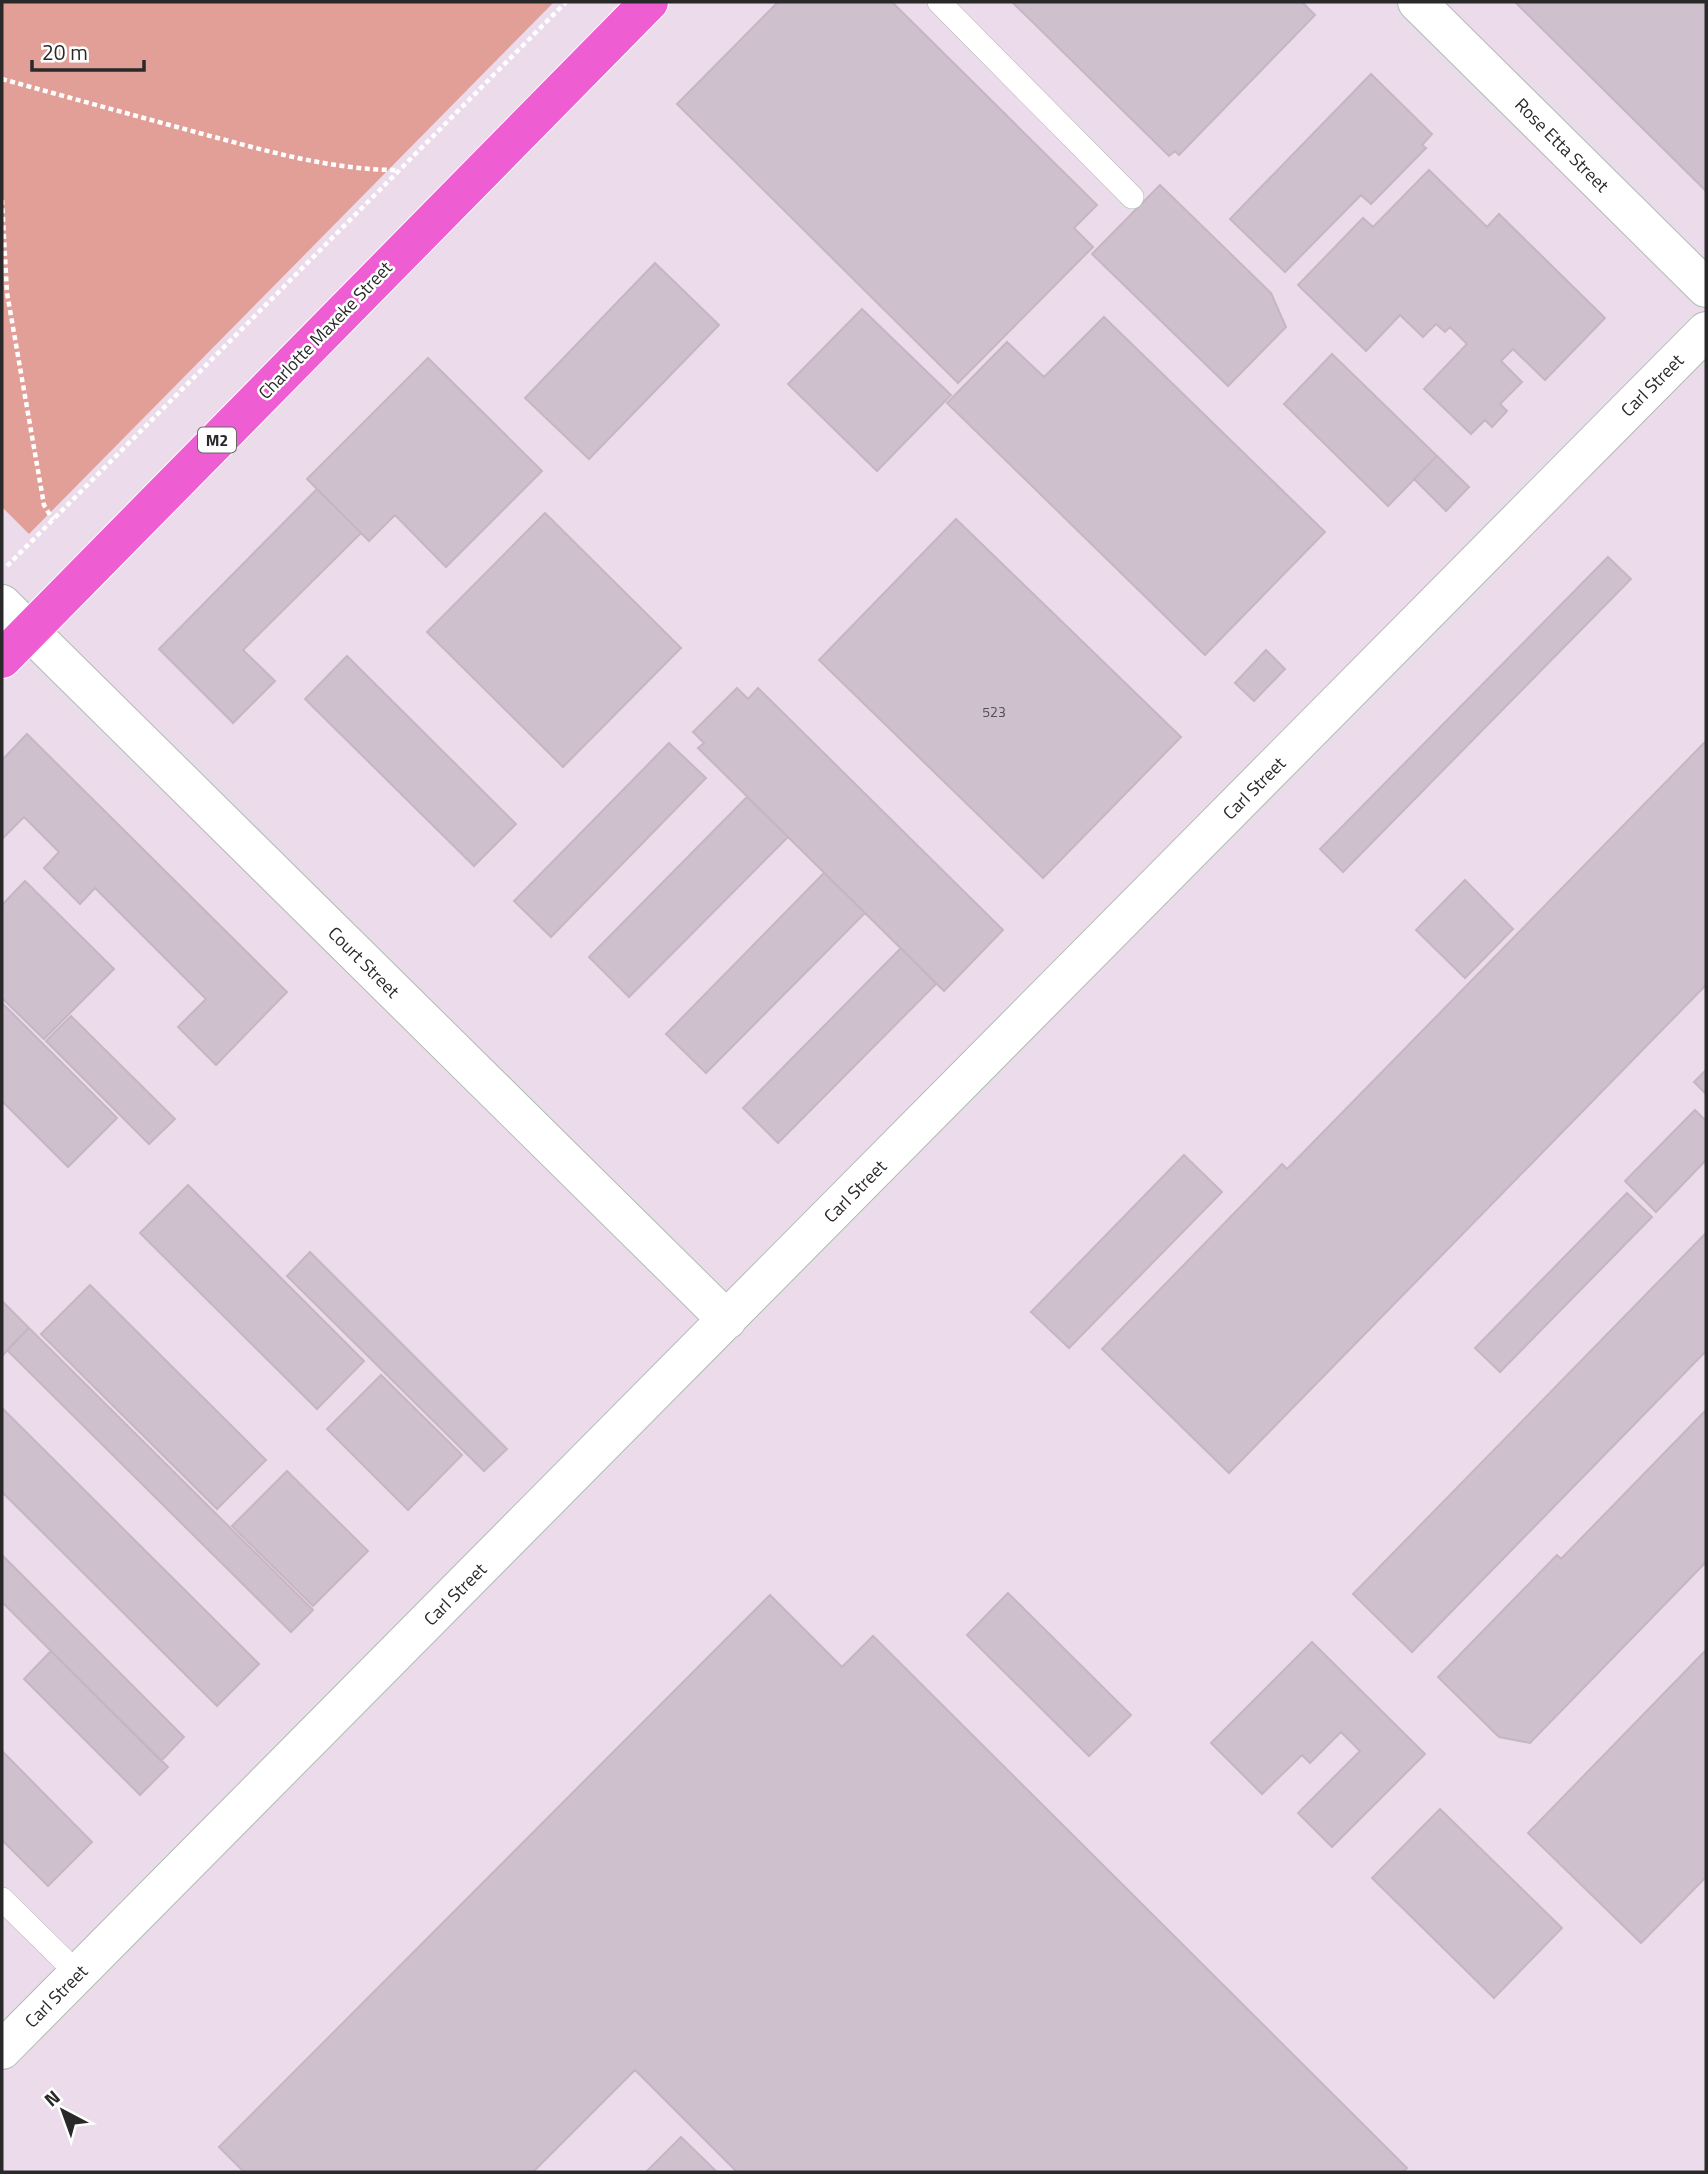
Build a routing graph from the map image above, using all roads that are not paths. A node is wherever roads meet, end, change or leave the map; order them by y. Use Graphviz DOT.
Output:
graph roads {
  1 [pos="649,2"];
  2 [pos="939,2"];
  3 [pos="1417,2"];
  4 [pos="1132,197"];
  5 [pos="1706,288"];
  6 [pos="1706,331"];
  7 [pos="2,604"];
  8 [pos="29,631"];
  9 [pos="2,659"];
  10 [pos="727,1320"];
  11 [pos="2,1899"];
  12 [pos="78,1974"];
  13 [pos="2,2050"];
  1 -- 8 [label="main road, Charlotte Maxeke Street / M2"];
  2 -- 4 [label="lane"];
  3 -- 5 [label="street, Rose Etta Street"];
  6 -- 10 [label="street, Carl Street"];
  7 -- 8 [label="street, Court Street"];
  8 -- 9 [label="main road, Charlotte Maxeke Street / M2"];
  8 -- 10 [label="street, Court Street"];
  10 -- 12 [label="street, Carl Street"];
  11 -- 12 [label="lane"];
  12 -- 13 [label="street, Carl Street"];
}
